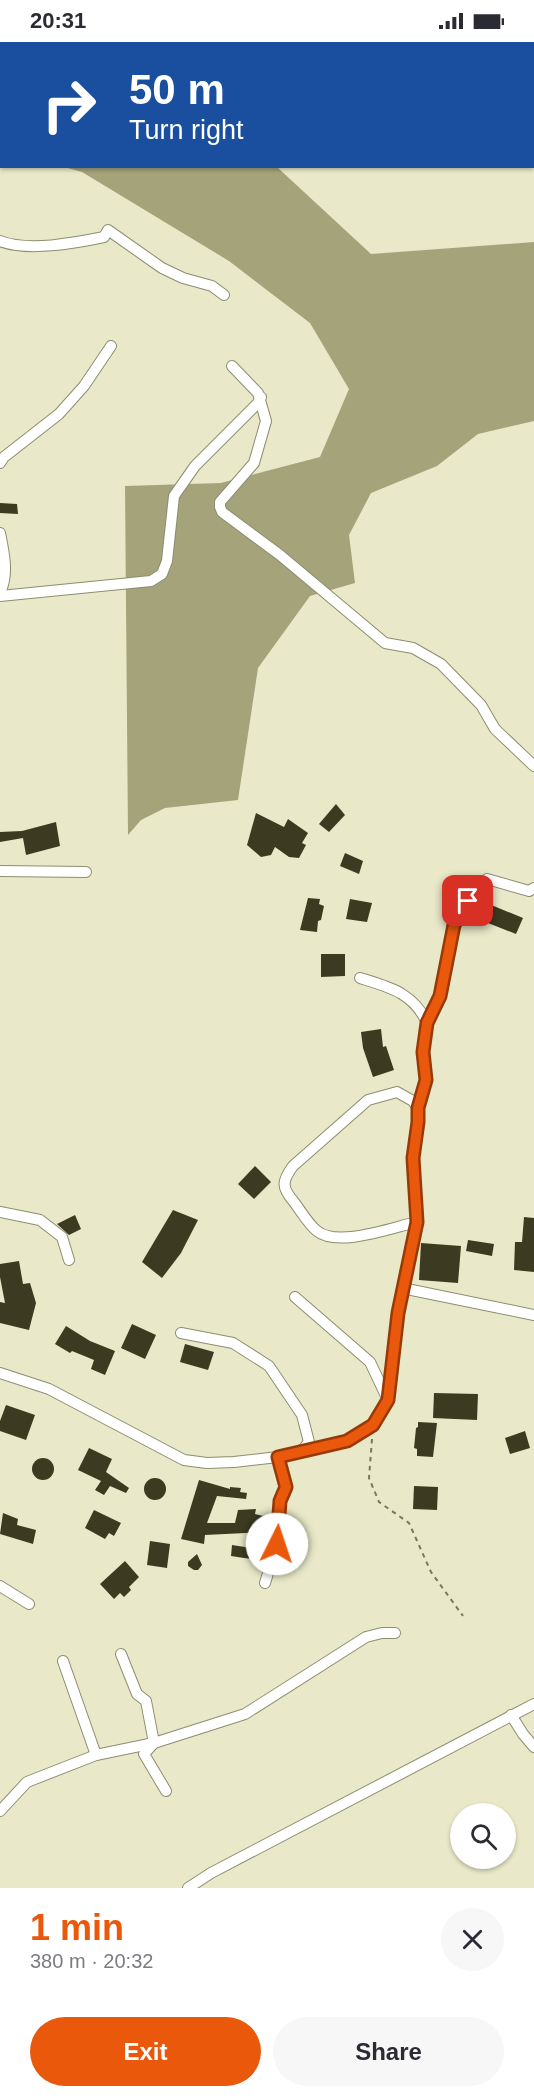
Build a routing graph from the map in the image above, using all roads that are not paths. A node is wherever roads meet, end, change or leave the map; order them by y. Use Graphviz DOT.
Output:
graph roads {
  1 [pos="0,241"];
  2 [pos="224,295"];
  3 [pos="111,346"];
  4 [pos="232,366"];
  5 [pos="261,397"];
  6 [pos="0,463"];
  7 [pos="0,533"];
  8 [pos="0,595"];
  9 [pos="534,766"];
  10 [pos="0,871"];
  11 [pos="86,872"];
  12 [pos="534,888"];
  13 [pos="360,978"];
  14 [pos="427,1023"];
  15 [pos="418,1108"];
  16 [pos="0,1212"];
  17 [pos="417,1222"];
  18 [pos="69,1260"];
  19 [pos="402,1288"];
  20 [pos="295,1297"];
  21 [pos="534,1316"];
  22 [pos="181,1333"];
  23 [pos="0,1372"];
  24 [pos="388,1400"];
  25 [pos="300,1453"];
  26 [pos="278,1457"];
  27 [pos="265,1583"];
  28 [pos="0,1587"];
  29 [pos="29,1604"];
  30 [pos="395,1633"];
  31 [pos="121,1654"];
  32 [pos="63,1660"];
  33 [pos="534,1704"];
  34 [pos="511,1715"];
  35 [pos="154,1743"];
  36 [pos="534,1747"];
  37 [pos="96,1755"];
  38 [pos="166,1791"];
  39 [pos="0,1810"];
  40 [pos="188,1888"];
  1 -- 2 [label="street"];
  3 -- 6 [label="street"];
  4 -- 5 [label="street"];
  5 -- 8 [label="street"];
  5 -- 9 [label="street"];
  7 -- 8 [label="street"];
  10 -- 11 [label="street"];
  12 -- 14 [label="street"];
  13 -- 14 [label="street"];
  14 -- 15 [label="street"];
  15 -- 17 [label="street"];
  15 -- 17 [label="street"];
  16 -- 18 [label="street"];
  17 -- 19 [label="street"];
  19 -- 21 [label="street"];
  19 -- 24 [label="street"];
  20 -- 24 [label="street"];
  22 -- 25 [label="street"];
  23 -- 26 [label="street"];
  24 -- 25 [label="street"];
  25 -- 26 [label="street"];
  26 -- 27 [label="street"];
  28 -- 29 [label="street"];
  30 -- 35 [label="street"];
  31 -- 35 [label="street"];
  32 -- 37 [label="street"];
  33 -- 34 [label="street"];
  34 -- 36 [label="street"];
  34 -- 40 [label="street"];
  35 -- 37 [label="street"];
  35 -- 38 [label="street"];
  37 -- 39 [label="street"];
}
